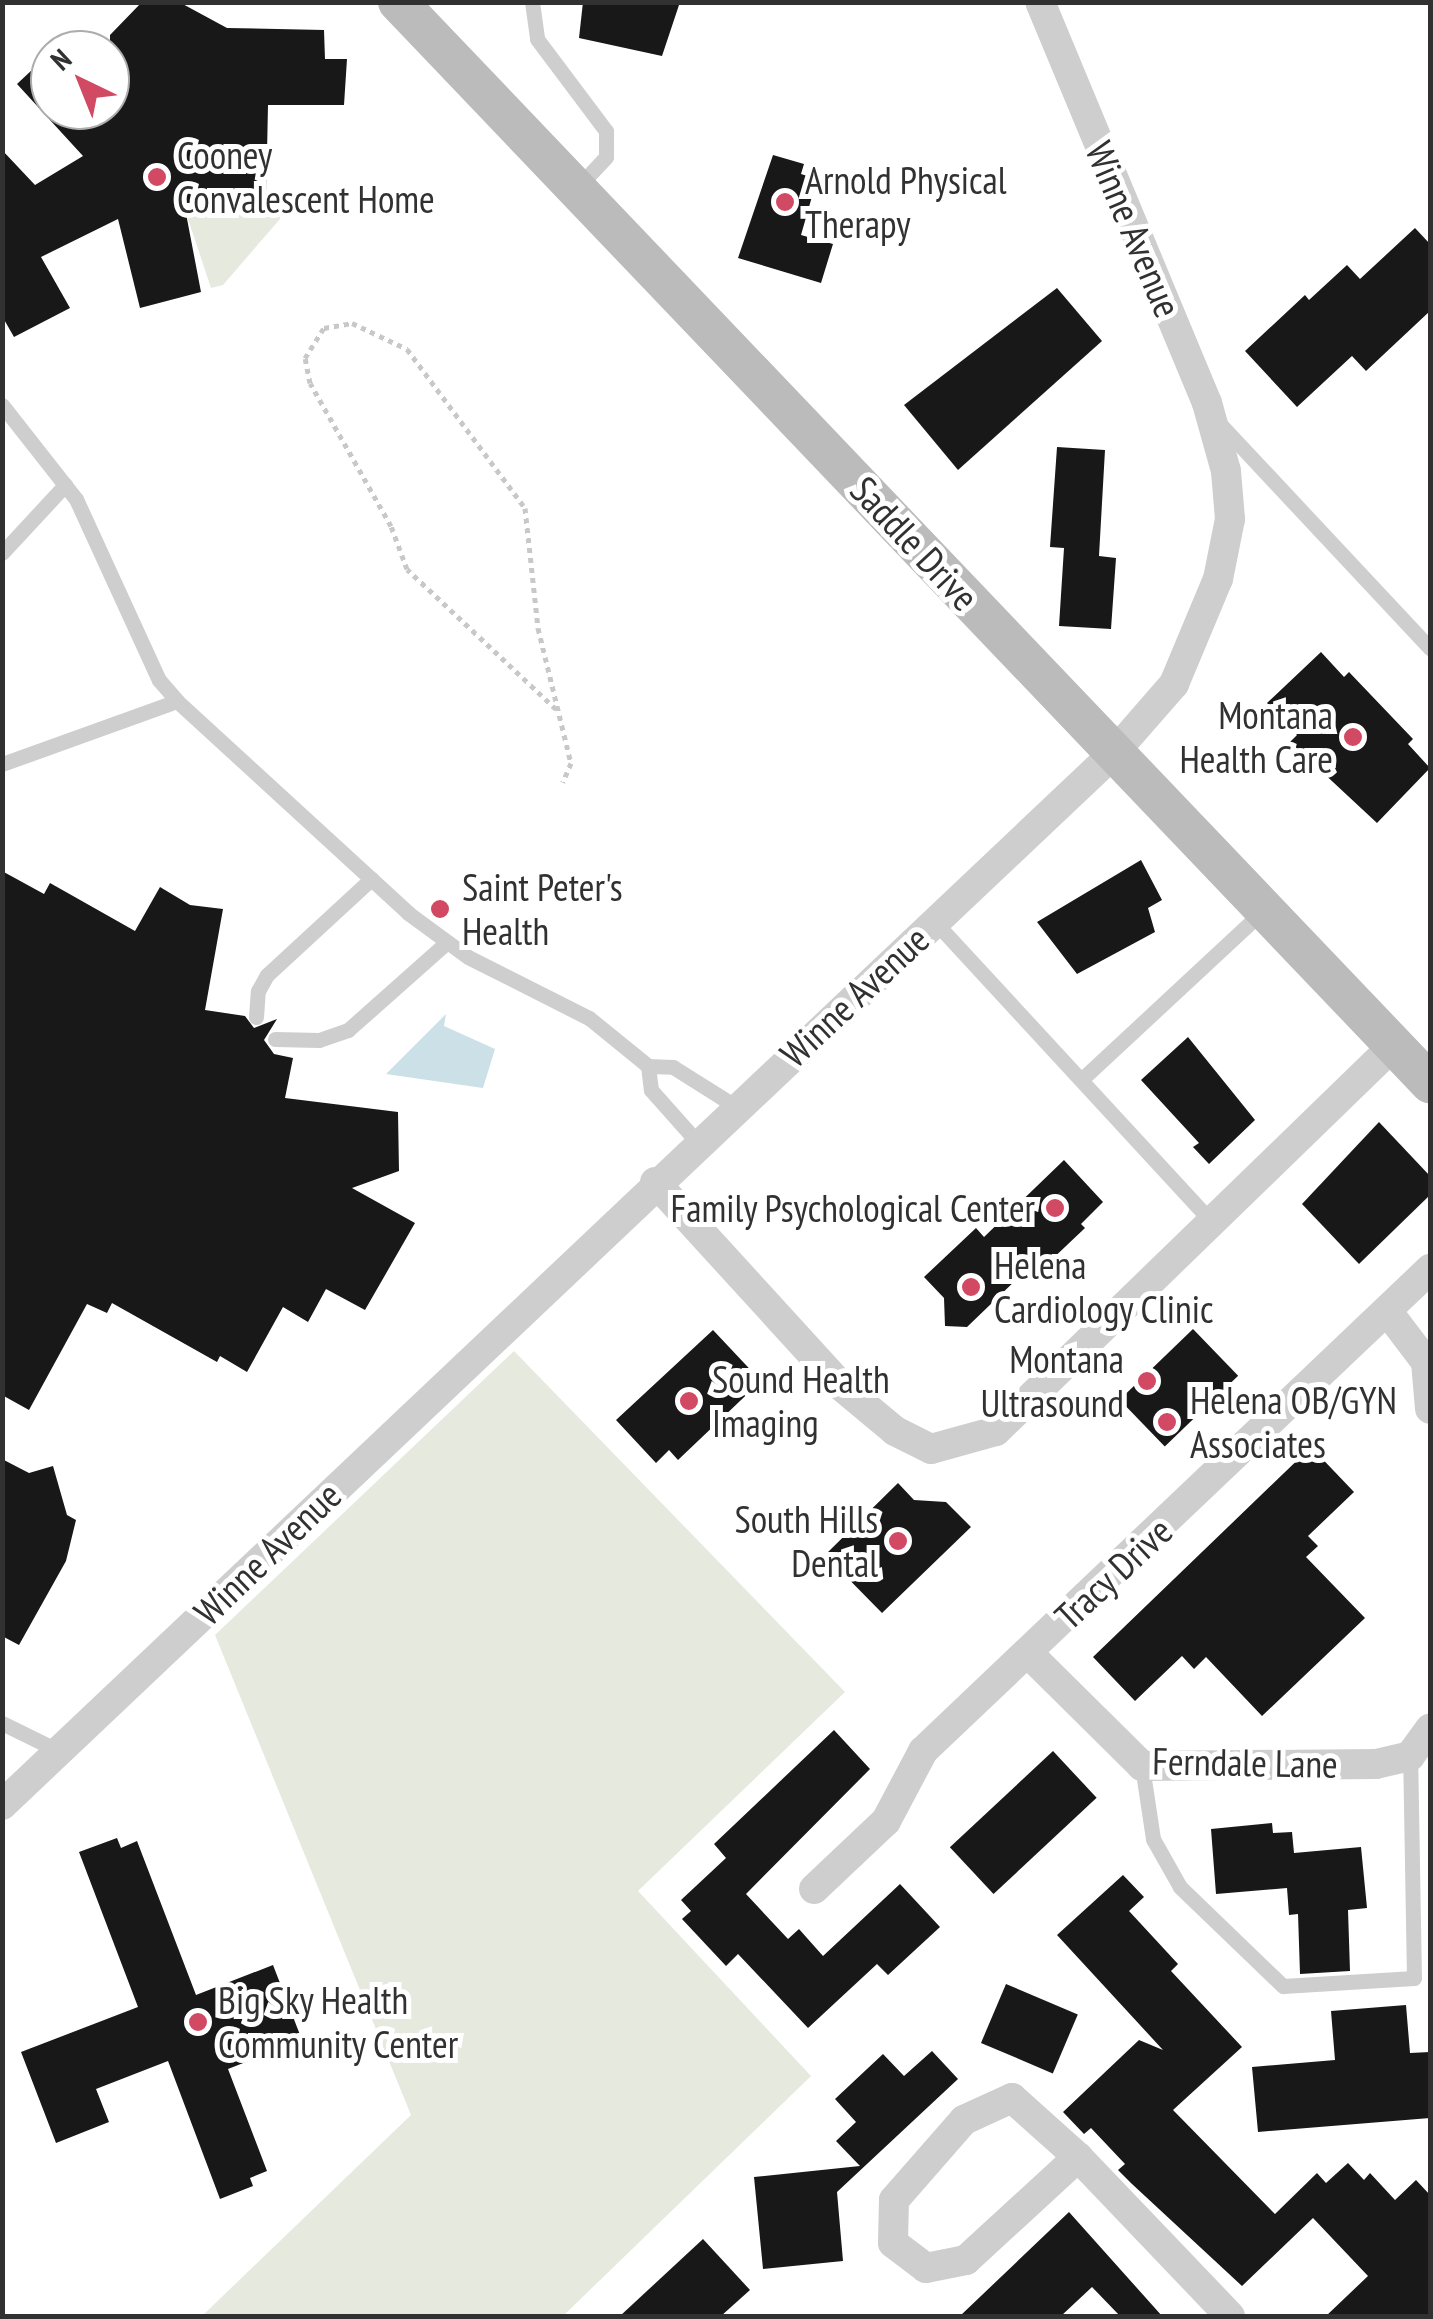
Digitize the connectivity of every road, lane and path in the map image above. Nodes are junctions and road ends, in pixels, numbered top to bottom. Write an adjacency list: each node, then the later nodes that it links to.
1 (398, 2): 4 (street, Saddle Drive)
2 (532, 2): 4 (lane)
3 (1040, 2): 6 (street, Winne Avenue)
4 (576, 189): 12 (street, Saddle Drive)
5 (2, 405): 7 (lane)
6 (1211, 415): 9 (lane); 12 (street, Winne Avenue)
7 (64, 485): 8 (lane); 10 (lane)
8 (2, 553)
9 (1430, 648)
10 (177, 702): 13 (lane); 15 (lane)
11 (556, 709): 11 (path); 14 (path)
12 (1113, 754): 16 (street, Saddle Drive); 17 (street, Winne Avenue)
13 (2, 764)
14 (563, 782)
15 (371, 879): 18 (lane); 19 (lane)
16 (1264, 910): 21 (street, Saddle Drive); 23 (lane)
17 (934, 922): 23 (lane); 25 (street, Winne Avenue)
18 (447, 942): 20 (lane); 22 (lane)
19 (256, 1017)
20 (275, 1039)
21 (1394, 1045): 24 (street, Saddle Drive); 28 (street)
22 (648, 1066): 25 (lane); 26 (lane)
23 (1081, 1080): 28 (lane)
24 (1430, 1084)
25 (735, 1106): 26 (street, Winne Avenue)
26 (698, 1143): 27 (street, Winne Avenue)
27 (655, 1182): 28 (street); 36 (street, Winne Avenue)
28 (1211, 1221)
29 (1430, 1270): 30 (street, Tracy Drive)
30 (1388, 1312): 31 (street); 33 (street, Tracy Drive)
31 (1428, 1362): 32 (street)
32 (1430, 1409)
33 (1028, 1653): 38 (street, Ferndale Lane); 40 (street, Tracy Drive)
34 (2, 1723): 36 (lane)
35 (1430, 1728): 37 (street)
36 (59, 1752): 39 (street, Winne Avenue)
37 (1410, 1756): 38 (street, Ferndale Lane); 38 (lane)
38 (1142, 1766)
39 (2, 1805)
40 (814, 1889)
41 (1078, 2158): 41 (street); 42 (street)
42 (1230, 2316)

